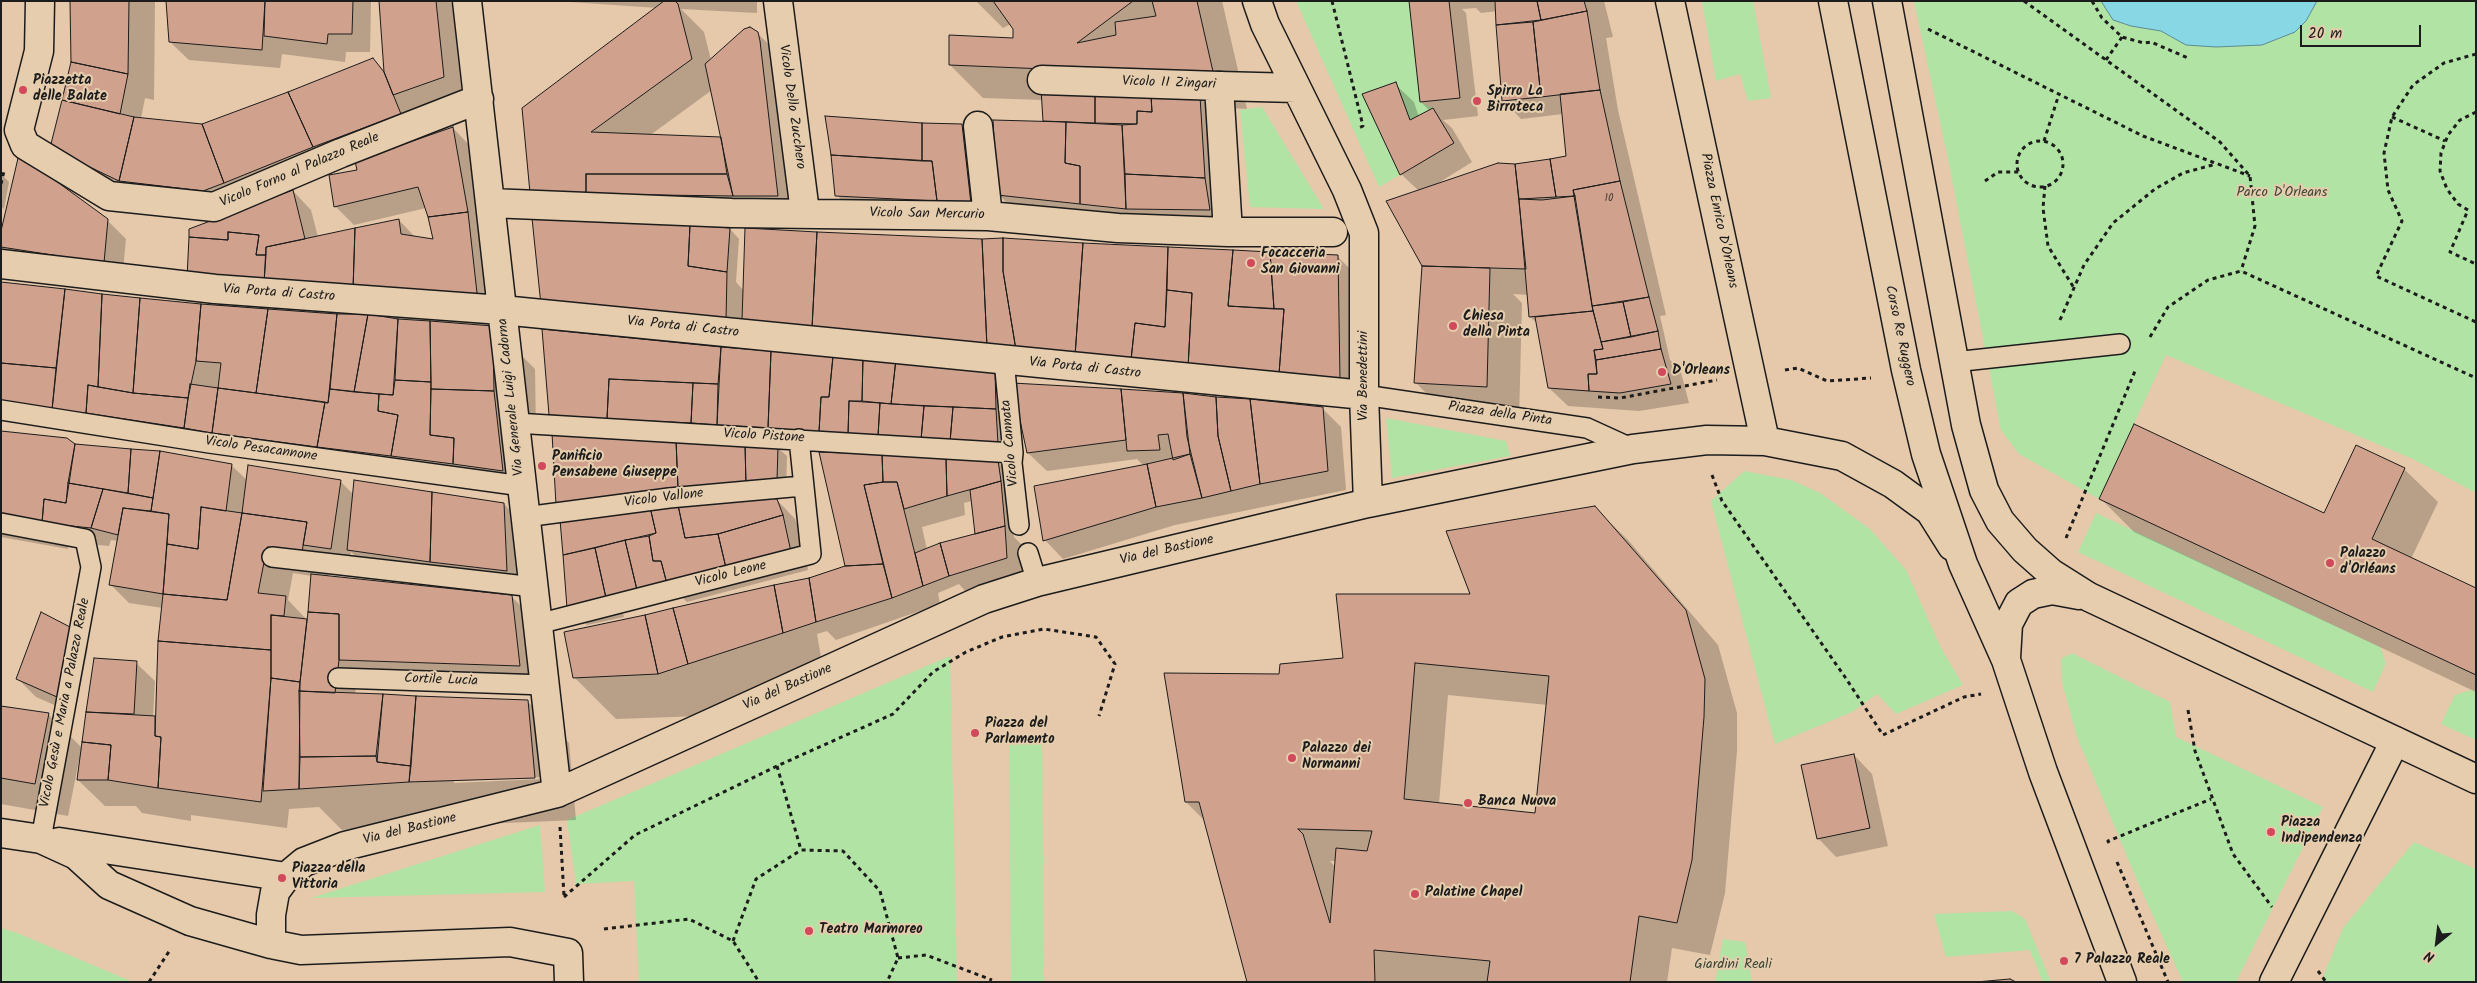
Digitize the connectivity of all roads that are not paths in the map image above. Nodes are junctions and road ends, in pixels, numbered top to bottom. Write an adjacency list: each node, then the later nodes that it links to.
1 (40, 1): 12 (street)
2 (467, 1): 11 (street, Via Generale Luigi Cadorna)
3 (778, 1): 15 (street, Vicolo Dello Zucchero)
4 (1257, 1): 10 (street, Via Benedettini)
5 (1670, 1): 28 (street, Piazza Enrico D'Orleans)
6 (1833, 1): 39 (street, Corso Re Ruggero)
7 (1887, 1): 23 (street)
8 (1042, 80): 9 (street, Vicolo II Zingari)
9 (1219, 86): 10 (street, Vicolo II Zingari); 17 (street)
10 (1296, 88): 18 (street, Via Benedettini)
11 (478, 100): 12 (street, Vicolo Forno al Palazzo Reale); 14 (street, Via Generale Luigi Cadorna)
12 (10, 124)
13 (978, 126): 16 (street)
14 (490, 203): 15 (street, Vicolo San Mercurio); 20 (street, Via Generale Luigi Cadorna)
15 (805, 212): 16 (street, Vicolo San Mercurio)
16 (988, 216): 17 (street, Vicolo San Mercurio)
17 (1228, 232): 18 (street, Vicolo San Mercurio)
18 (1364, 233): 24 (street, Via Benedettini)
19 (1, 264): 20 (street, Via Porta di Castro)
20 (502, 310): 22 (street, Via Porta di Castro); 26 (street, Via Generale Luigi Cadorna)
21 (2120, 344): 23 (lane)
22 (1004, 360): 24 (street, Via Porta di Castro); 30 (lane, Vicolo Cannata)
23 (1954, 362): 42 (street)
24 (1364, 395): 29 (lane, Piazza della Pinta); 33 (street, Via Benedettini)
25 (1, 410): 31 (lane, Vicolo Pesacannone)
26 (515, 424): 27 (lane, Vicolo Pistone); 31 (street, Via Generale Luigi Cadorna)
27 (800, 439): 30 (lane, Vicolo Pistone); 32 (lane, Vicolo Leone)
28 (1766, 441): 29 (street); 39 (street)
29 (1633, 449): 33 (street)
30 (1013, 453): 36 (lane, Vicolo Cannata)
31 (522, 486): 34 (street, Via Generale Luigi Cadorna)
32 (803, 486): 34 (lane, Vicolo Vallone); 43 (lane, Vicolo Leone)
33 (1368, 503): 40 (street, Via del Bastione)
34 (526, 517): 41 (street, Via Generale Luigi Cadorna)
35 (1, 523): 51 (lane, Vicolo Gesù e Maria a Palazzo Reale)
36 (1019, 525)
37 (1028, 553): 40 (lane)
38 (272, 557): 41 (lane)
39 (1963, 564): 44 (street, Corso Re Ruggero)
40 (1037, 582): 49 (street, Via del Bastione)
41 (534, 587): 43 (street, Via Generale Luigi Cadorna)
42 (2089, 597): 44 (street); 47 (street)
43 (538, 624): 46 (street, Via Generale Luigi Cadorna)
44 (2006, 660): 55 (street)
45 (338, 678): 46 (lane, Cortile Lucia)
46 (544, 685): 49 (street, Via Generale Luigi Cadorna)
47 (2395, 741): 48 (street); 56 (street)
48 (2476, 779)
49 (557, 793): 52 (street, Via del Bastione)
50 (1, 833): 51 (street)
51 (41, 839): 52 (street); 53 (street)
52 (286, 877): 53 (street, Via del Bastione)
53 (271, 944): 54 (street)
54 (569, 982)
55 (2122, 982)
56 (2274, 982)

